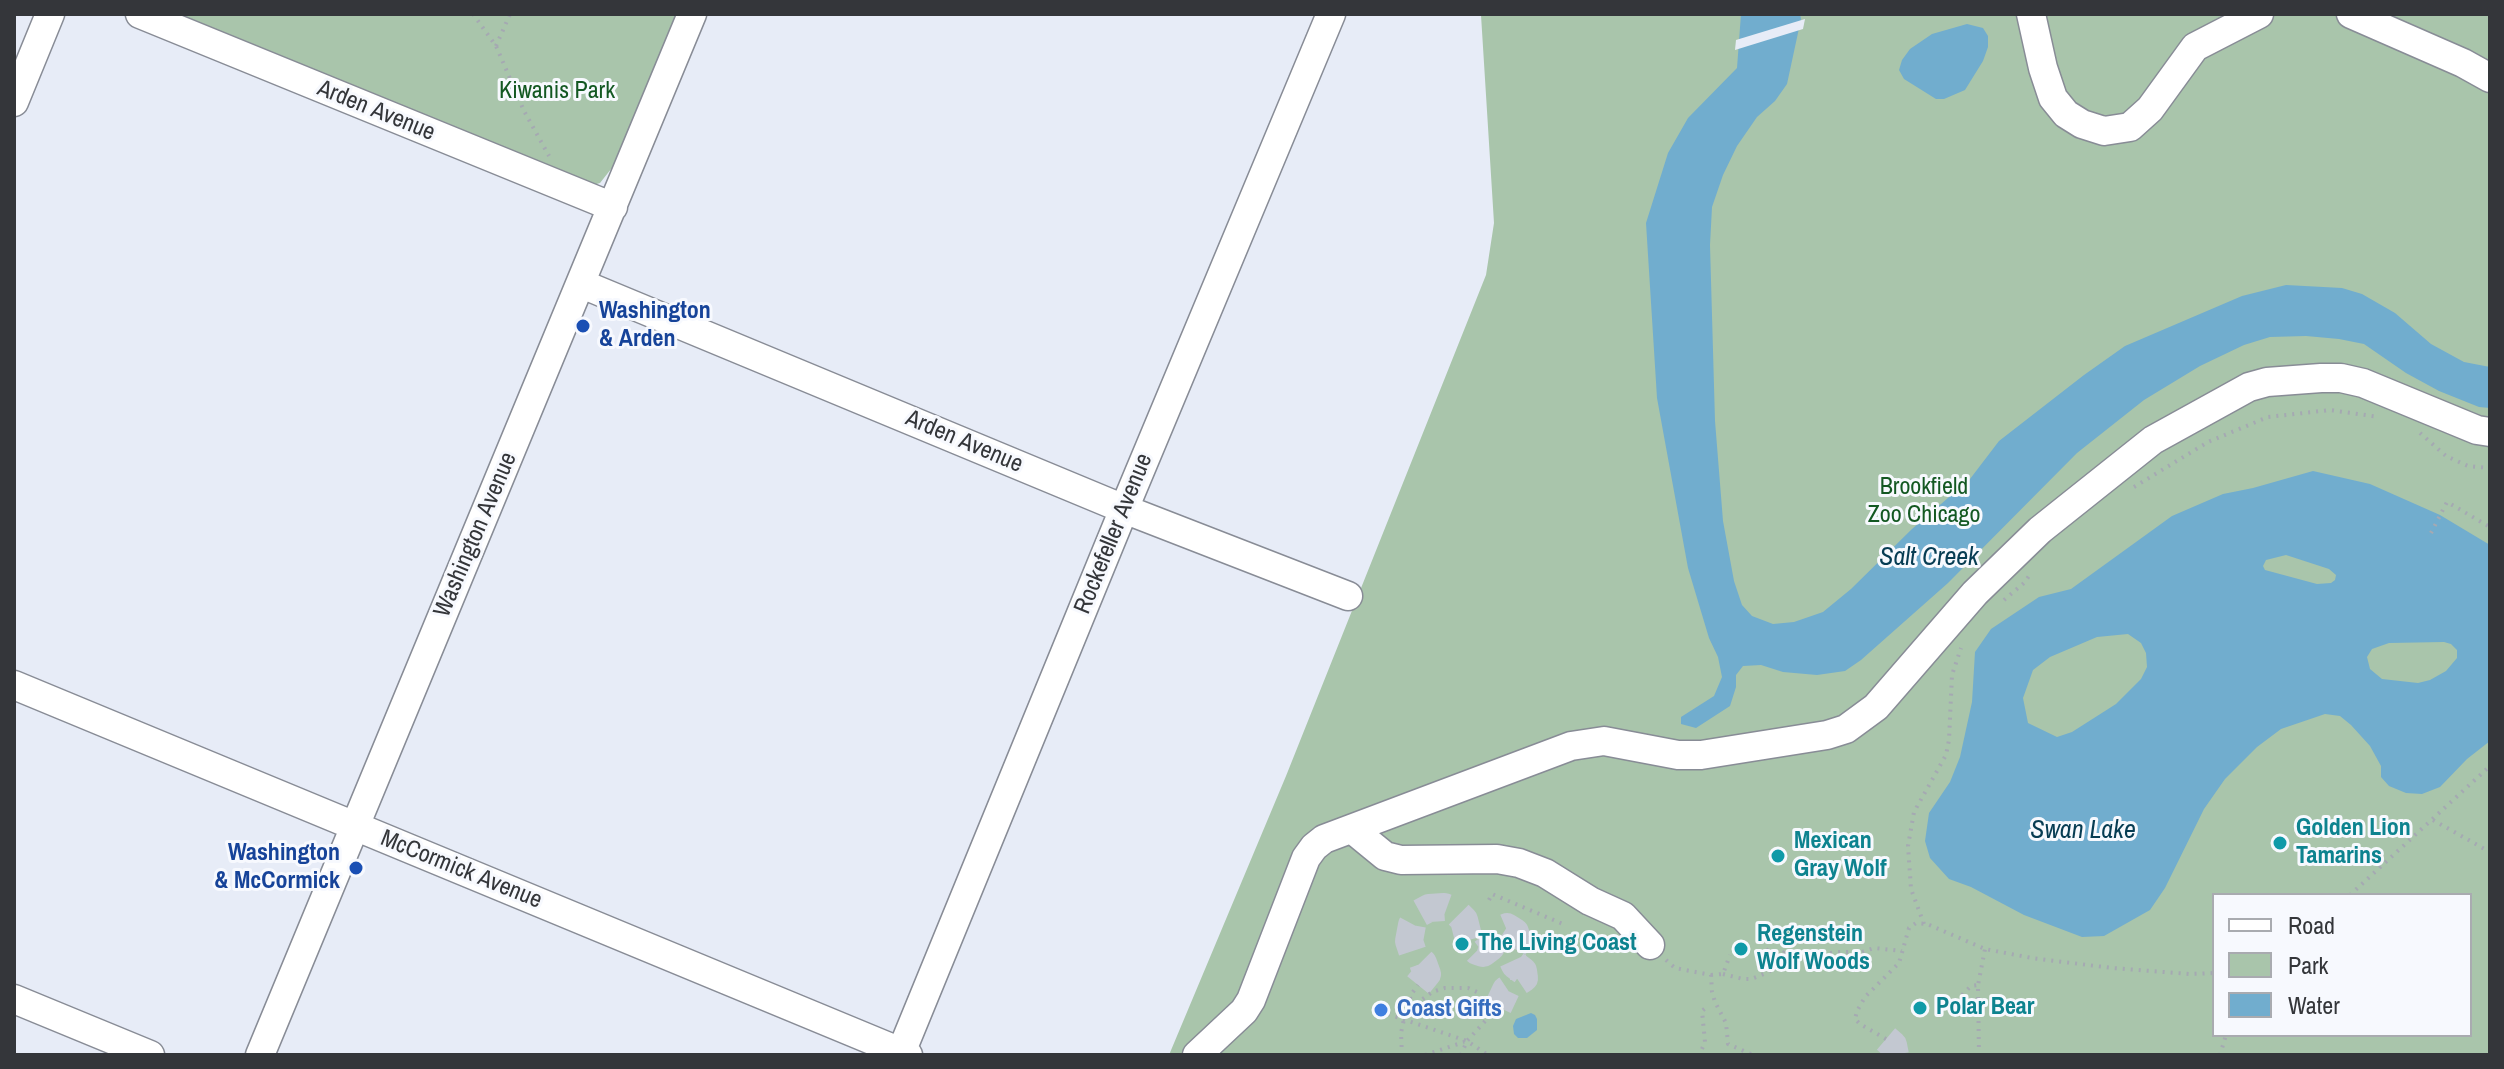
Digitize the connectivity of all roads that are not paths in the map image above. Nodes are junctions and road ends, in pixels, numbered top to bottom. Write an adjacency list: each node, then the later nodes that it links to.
1 (50, 14): 9 (street)
2 (140, 14): 10 (street, Arden Avenue)
3 (692, 14): 10 (street, Washington Avenue)
4 (1331, 14): 13 (street, Rockefeller Avenue)
5 (2031, 14): 6 (street)
6 (2259, 14)
7 (2351, 14): 8 (street)
8 (2490, 78)
9 (14, 102)
10 (613, 207): 11 (street, Washington Avenue)
11 (582, 284): 13 (street, Arden Avenue); 16 (street, Washington Avenue)
12 (2490, 432): 17 (street)
13 (1124, 509): 14 (street, Arden Avenue); 20 (street, Rockefeller Avenue)
14 (1348, 596)
15 (14, 685): 16 (street, McCormick Avenue)
16 (355, 826): 20 (street, McCormick Avenue); 22 (street, Washington Avenue)
17 (1352, 829): 18 (street); 23 (street)
18 (1650, 945)
19 (14, 999): 21 (street)
20 (903, 1054)
21 (150, 1055)
22 (260, 1055)
23 (1197, 1055)

